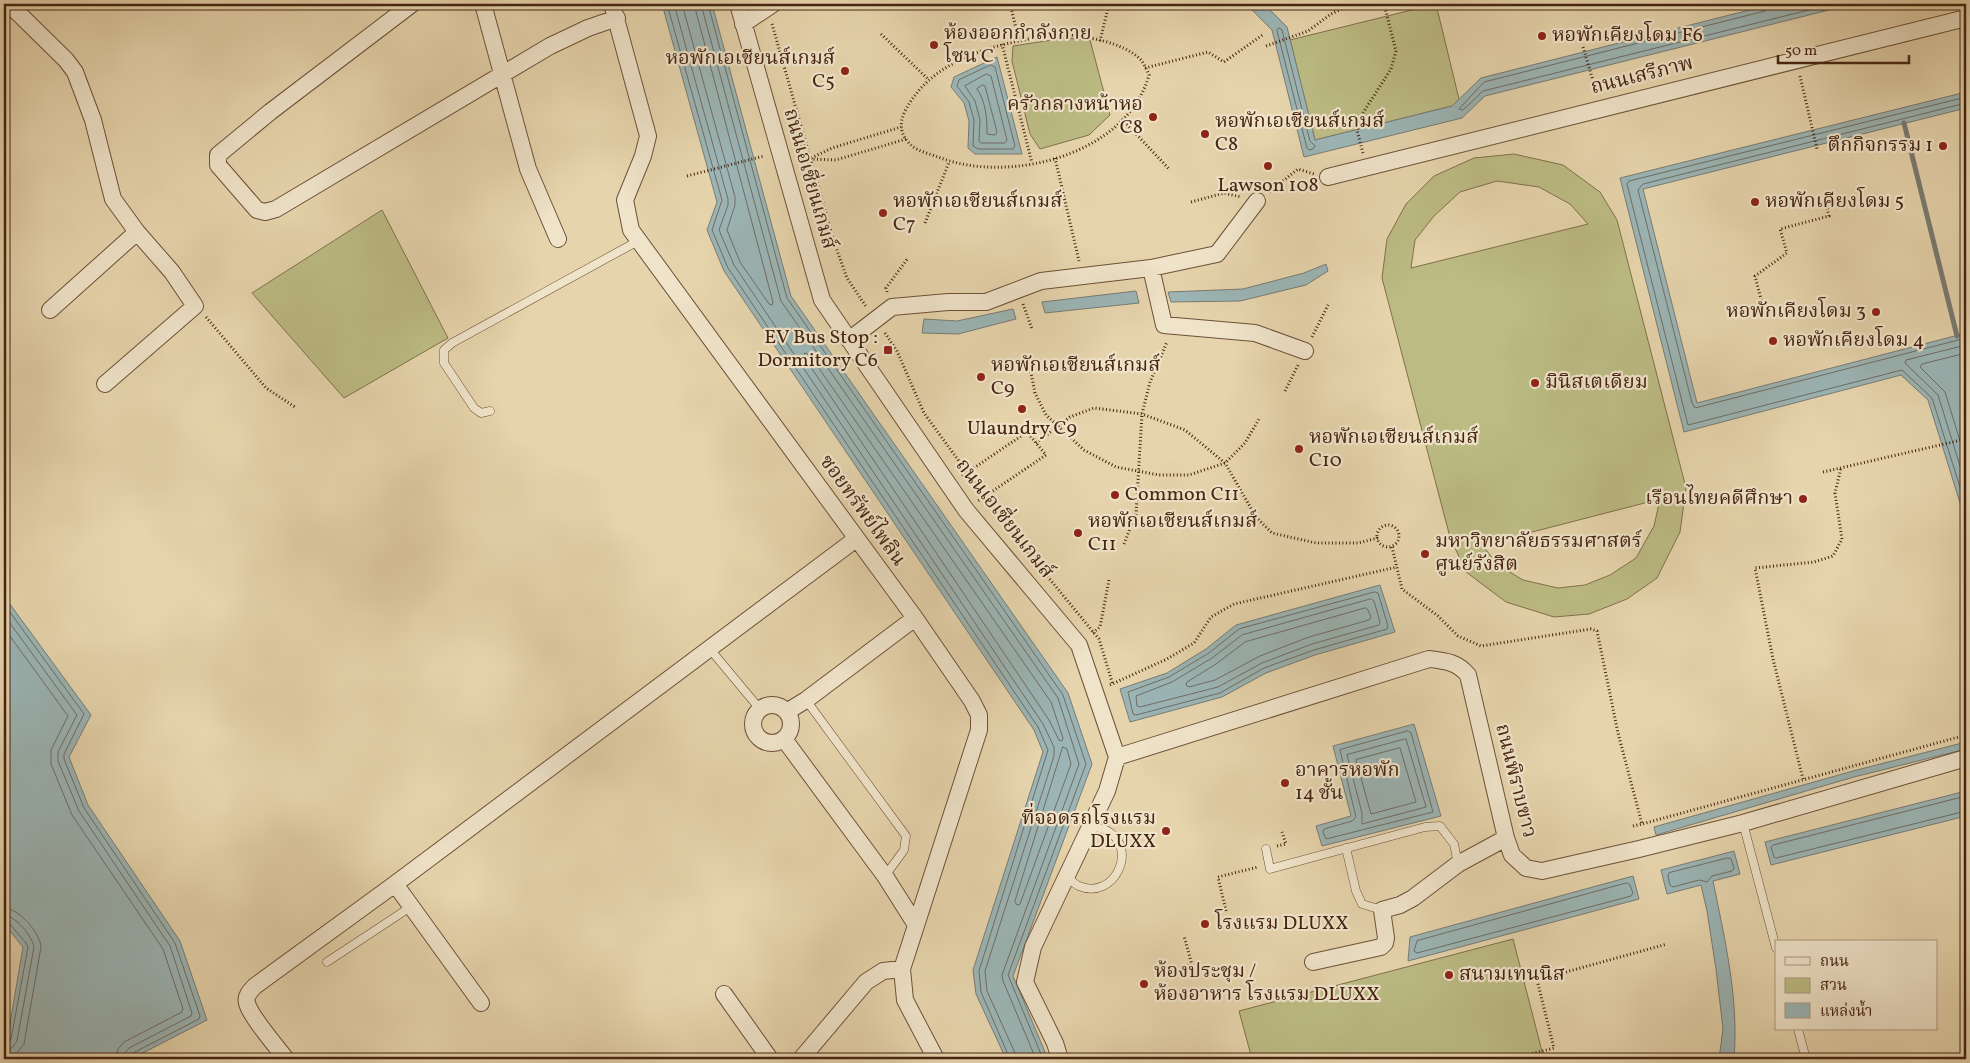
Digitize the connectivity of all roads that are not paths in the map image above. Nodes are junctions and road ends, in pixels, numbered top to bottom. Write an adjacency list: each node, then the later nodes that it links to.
1 (9, 4): 12 (street)
2 (412, 4): 9 (street)
3 (483, 4): 9 (street)
4 (738, 4): 8 (street, ถนนเอเซี่ยนเกมส์)
5 (771, 6): 8 (street)
6 (615, 11): 9 (street); 14 (street, ซอยทรัพย์ไพลิน)
7 (1966, 18): 10 (street, ถนนเสรีภาพ)
8 (743, 24): 17 (street, ถนนเอเซี่ยนเกมส์)
9 (503, 76): 13 (street)
10 (1328, 177)
11 (1257, 201): 15 (street)
12 (138, 232): 16 (street); 19 (street)
13 (558, 239)
14 (638, 241): 20 (lane); 21 (street, ซอยทรัพย์ไพลิน)
15 (1151, 268): 17 (street); 18 (street)
16 (50, 310)
17 (849, 340): 28 (street, ถนนเอเซี่ยนเกมส์)
18 (1305, 350)
19 (105, 384)
20 (490, 411)
21 (856, 539): 22 (street, ซอยทรัพย์ไพลิน); 23 (street)
22 (915, 618): 24 (street); 41 (street, ซอยทรัพย์ไพลิน)
23 (710, 648): 25 (lane); 38 (street)
24 (806, 700): 26 (street); 36 (lane)
25 (759, 708): 26 (street); 27 (street)
26 (788, 711): 27 (street)
27 (784, 739): 36 (street)
28 (1117, 757): 31 (street); 32 (street, ถนนพิราบขาว)
29 (1966, 758): 30 (street, ถนนพิราบขาว)
30 (1743, 823): 32 (street, ถนนพิราบขาว); 42 (lane)
31 (1091, 826): 37 (street); 37 (lane)
32 (1506, 838): 35 (street)
33 (1346, 848): 34 (lane); 35 (lane); 40 (lane)
34 (1266, 849)
35 (1458, 864): 40 (street)
36 (885, 876): 41 (street)
37 (1066, 876): 53 (street)
38 (395, 884): 39 (street); 49 (street)
39 (412, 906): 43 (lane); 47 (street)
40 (1382, 910): 44 (street)
41 (916, 925): 45 (street, ซอยทรัพย์ไพลิน)
42 (1775, 944)
43 (327, 962)
44 (1313, 962)
45 (902, 969): 51 (street); 52 (street, ซอยทรัพย์ไพลิน)
46 (724, 994): 50 (street)
47 (481, 1003)
48 (1798, 1030): 54 (lane)
49 (286, 1059)
50 (770, 1059)
51 (801, 1059)
52 (936, 1059)
53 (1060, 1059)
54 (1806, 1059)

